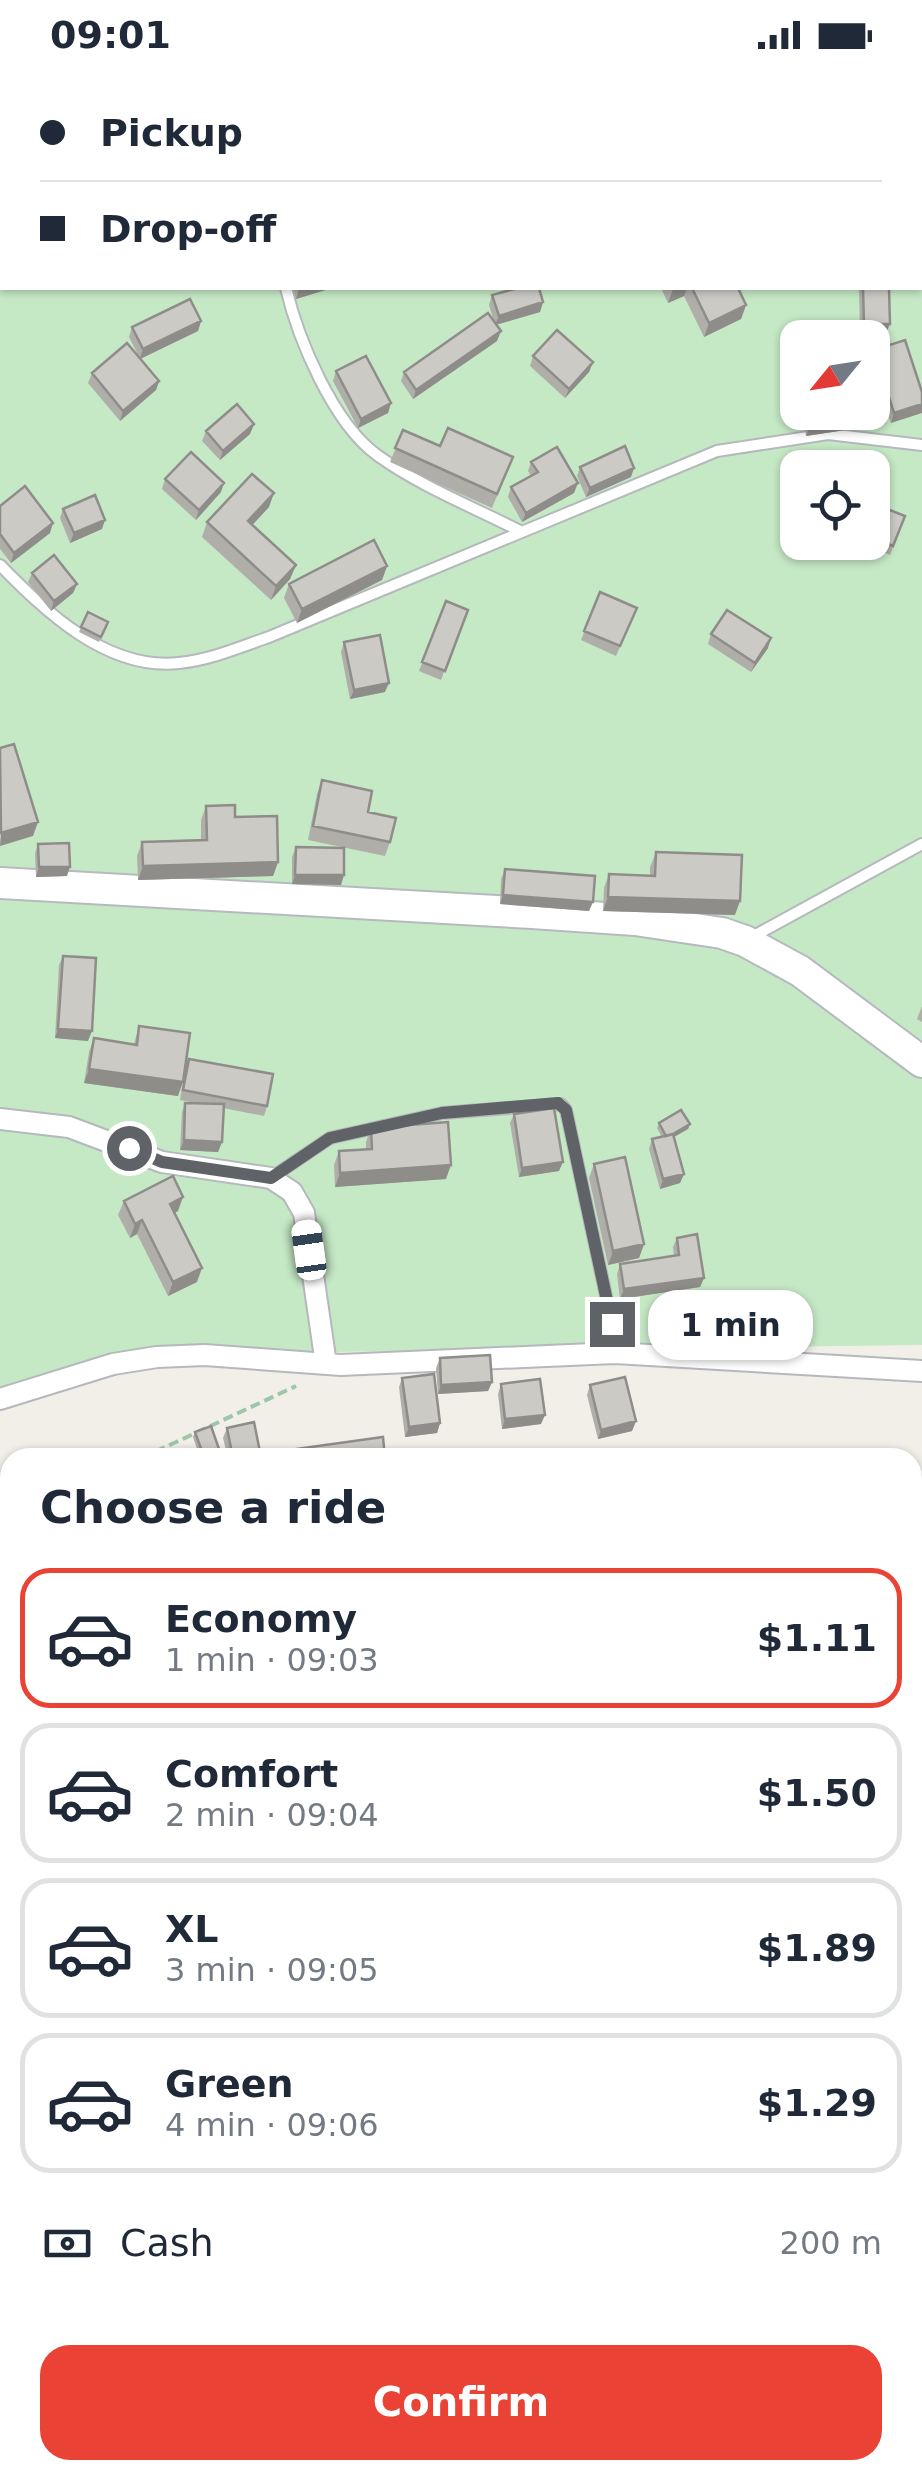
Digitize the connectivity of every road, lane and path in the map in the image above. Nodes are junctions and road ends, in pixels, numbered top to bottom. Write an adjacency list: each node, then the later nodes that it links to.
1 (287, 290): 3 (lane)
2 (922, 445): 3 (lane)
3 (520, 531): 4 (lane)
4 (0, 564)
5 (922, 844): 7 (lane)
6 (0, 883): 7 (street)
7 (745, 941): 8 (street)
8 (922, 1062)
9 (0, 1119): 10 (street)
10 (271, 1178): 11 (lane); 12 (street)
11 (615, 1354): 12 (street); 13 (street)
12 (334, 1364): 14 (street); 15 (path)
13 (922, 1370)
14 (0, 1399)
15 (162, 1448)

